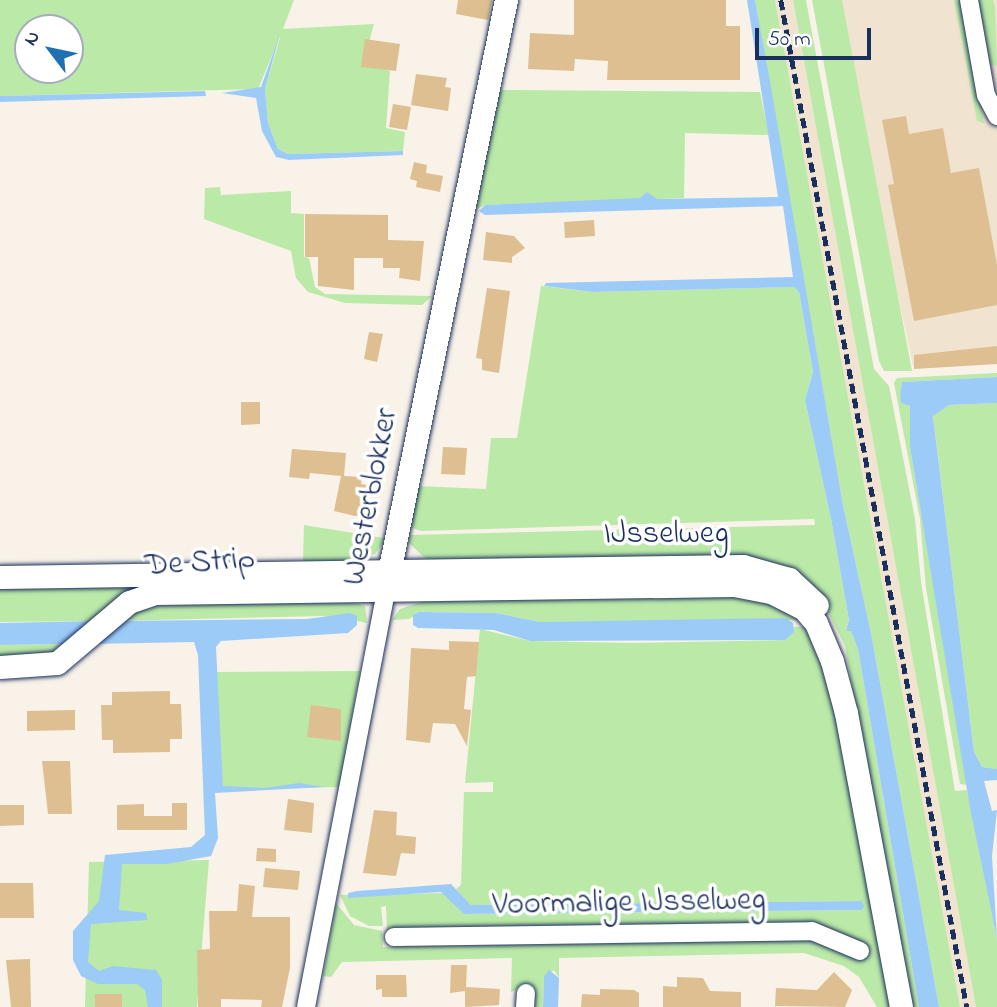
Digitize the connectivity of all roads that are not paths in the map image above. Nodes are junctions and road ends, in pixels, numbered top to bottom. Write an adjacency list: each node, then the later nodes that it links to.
1 (506, 0): 5 (street, Westerblokker)
2 (969, 0): 3 (street)
3 (997, 116)
4 (0, 577): 5 (street, De Strip)
5 (387, 581): 6 (street, De Strip); 9 (street, Westerblokker); 10 (street, IJsselweg)
6 (0, 667)
7 (394, 937): 8 (street, Voormalige IJsselweg)
8 (860, 951)
9 (306, 1007)
10 (901, 1007)

